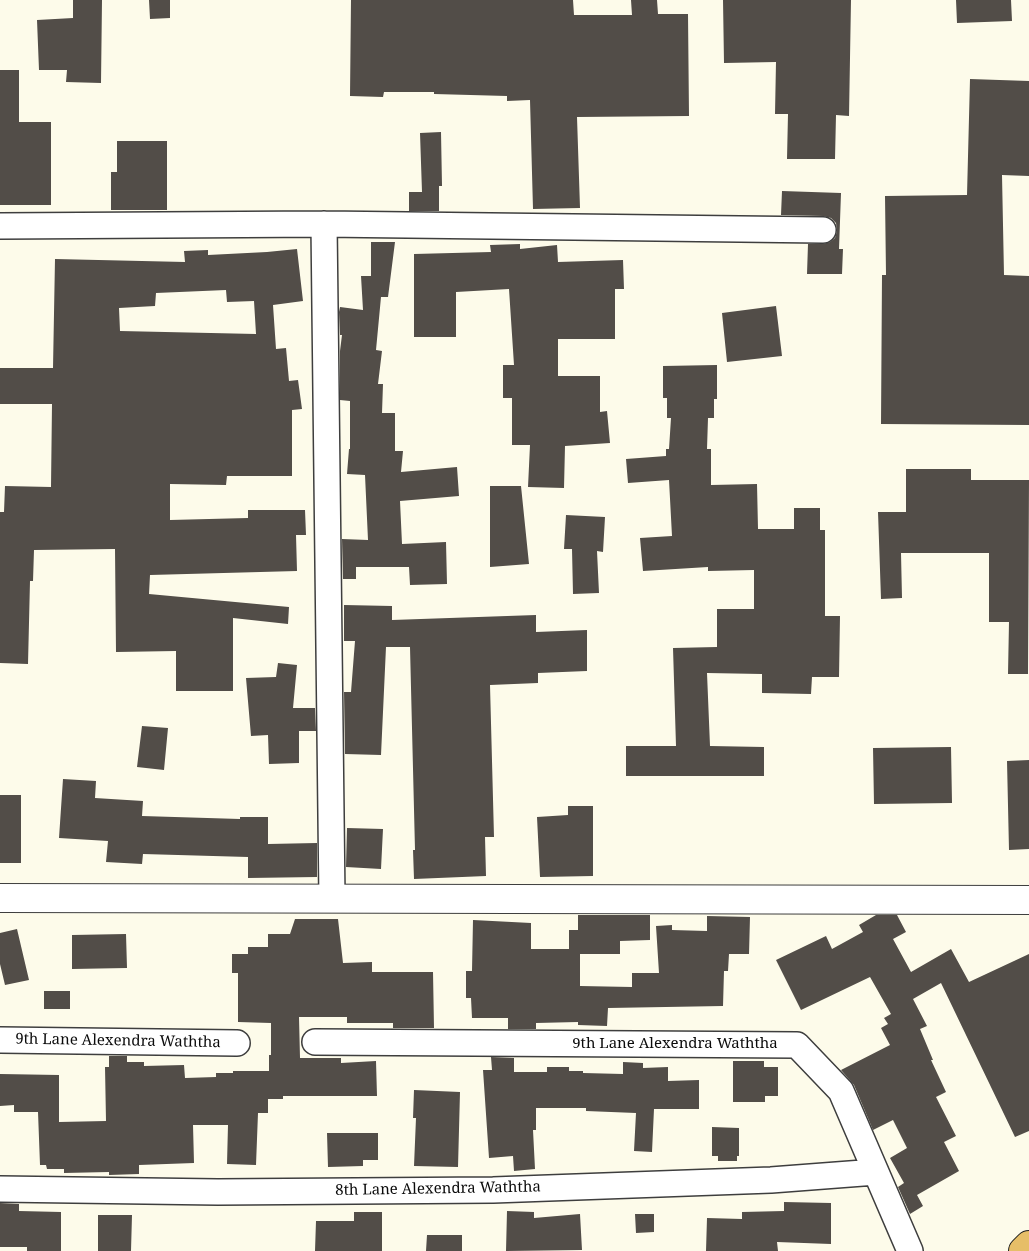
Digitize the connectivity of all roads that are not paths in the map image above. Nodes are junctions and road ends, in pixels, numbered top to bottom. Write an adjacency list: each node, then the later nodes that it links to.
1 (324, 224): 2 (street); 3 (street); 5 (street)
2 (0, 226)
3 (823, 230)
4 (0, 898): 5 (street)
5 (332, 899): 6 (street)
6 (1029, 900)
7 (0, 1040): 8 (street, 9th Lane Alexendra Waththa)
8 (237, 1042)
9 (316, 1042): 10 (street, 9th Lane Alexendra Waththa)
10 (876, 1172): 11 (street, 8th Lane Alexendra Waththa); 13 (street, 9th Lane Alexendra Waththa)
11 (0, 1189)
12 (1029, 1245): 14 (highway)
13 (910, 1251)
14 (1023, 1251)

